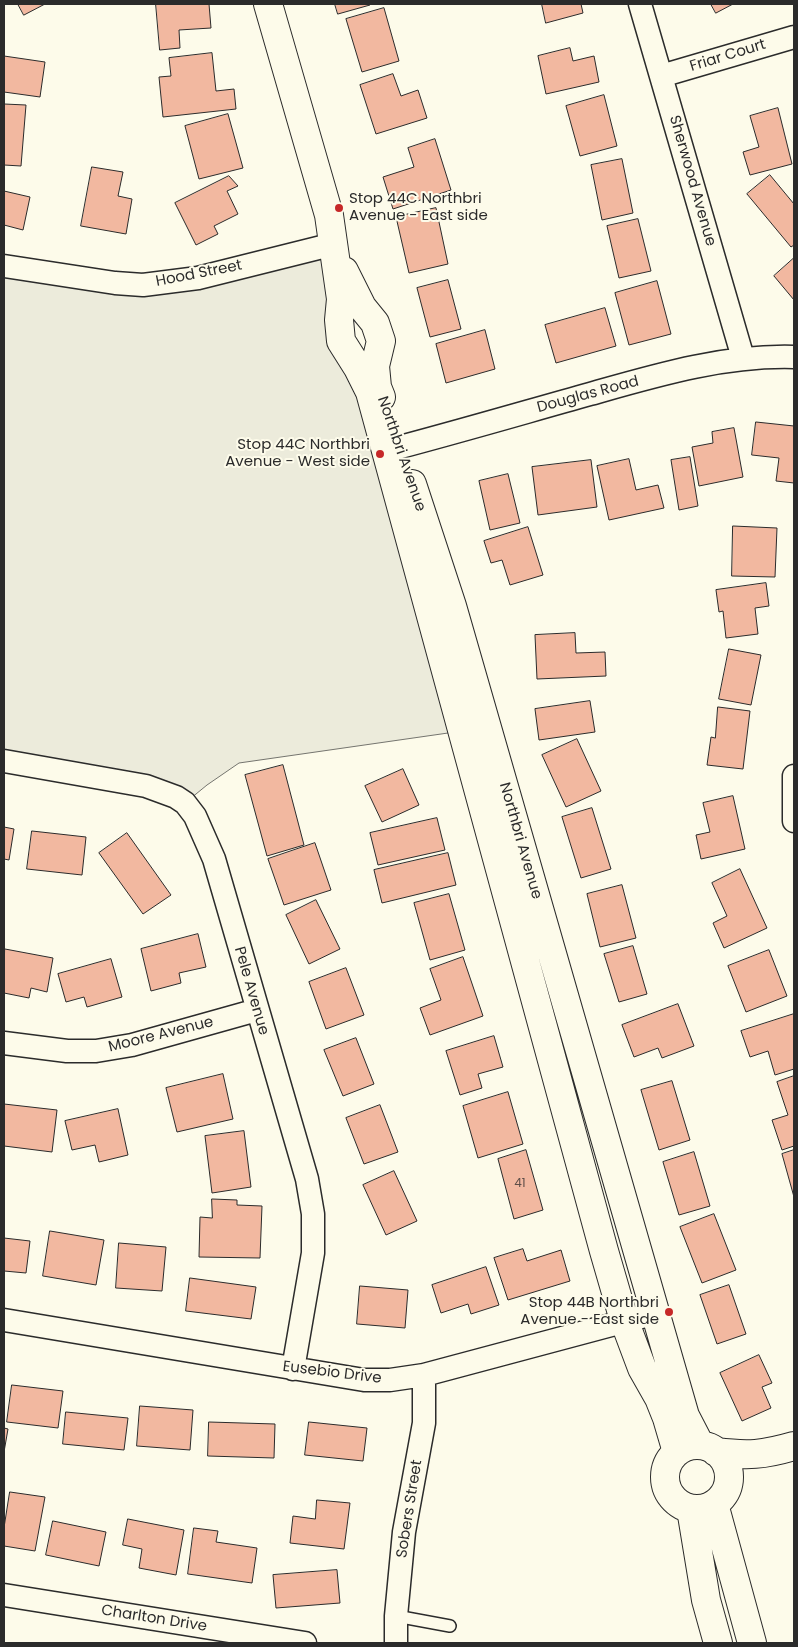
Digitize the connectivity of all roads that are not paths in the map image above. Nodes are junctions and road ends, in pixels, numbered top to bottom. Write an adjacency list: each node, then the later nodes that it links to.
1 (268, 4): 5 (street, Northbri Avenue)
2 (640, 4): 4 (street, Sherwood Avenue)
3 (794, 36): 4 (street, Friar Court)
4 (662, 76): 8 (street, Sherwood Avenue)
5 (334, 244): 6 (street, Hood Street); 9 (street, Northbri Avenue); 9 (street, Northbri Avenue)
6 (4, 266)
7 (794, 357): 8 (street, Douglas Road)
8 (743, 358): 9 (street, Douglas Road)
9 (392, 449): 15 (street, Northbri Avenue); 17 (street, Northbri Avenue)
10 (4, 761): 13 (street, Pele Avenue)
11 (794, 776): 12 (street)
12 (794, 821)
13 (257, 1010): 14 (street, Moore Avenue); 18 (street, Pele Avenue)
14 (4, 1043)
15 (656, 1313): 17 (street, Eusebio Drive); 21 (street, Northbri Avenue)
16 (4, 1320): 18 (street, Eusebio Drive)
17 (624, 1320): 19 (street, Eusebio Drive); 21 (street, Northbri Avenue)
18 (293, 1368): 19 (street, Eusebio Drive)
19 (424, 1375): 26 (street, Sobers Street)
20 (794, 1446): 22 (street)
21 (698, 1450): 22 (street); 23 (street); 24 (street)
22 (768, 1453): 23 (street)
23 (729, 1479): 24 (street)
24 (701, 1506): 30 (street); 31 (street)
25 (4, 1595): 28 (street, Charlton Drive)
26 (396, 1616): 27 (lane); 29 (street, Sobers Street)
27 (450, 1626)
28 (305, 1643)
29 (396, 1643)
30 (718, 1643)
31 (752, 1643)

